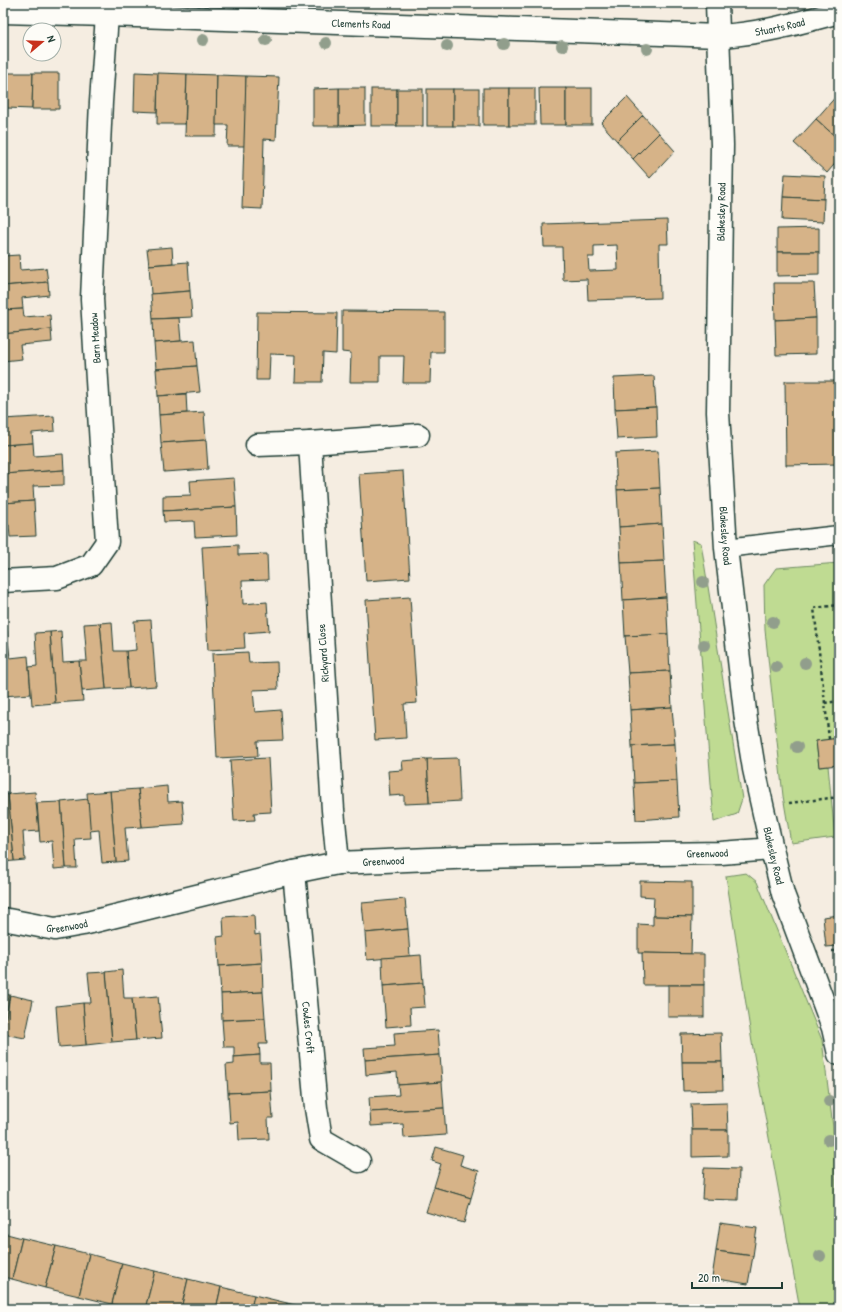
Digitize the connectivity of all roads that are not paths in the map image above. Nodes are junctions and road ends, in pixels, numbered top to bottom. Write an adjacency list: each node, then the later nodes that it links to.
1 (717, 3): 5 (street, Blakesley Road)
2 (3, 12): 4 (street, Clements Road)
3 (839, 12): 5 (street, Stuarts Road)
4 (107, 15): 5 (street, Clements Road); 11 (street, Barn Meadow)
5 (719, 36): 10 (street, Blakesley Road)
6 (418, 435): 7 (street)
7 (310, 442): 8 (street); 13 (street, Rickyard Close)
8 (257, 444)
9 (839, 535): 10 (lane)
10 (726, 548): 12 (street, Blakesley Road)
11 (3, 581)
12 (772, 849): 13 (street, Greenwood); 16 (street, Blakesley Road)
13 (338, 863): 14 (street, Greenwood)
14 (294, 872): 15 (street, Greenwood); 17 (street, Cowles Croft)
15 (3, 919)
16 (839, 1054)
17 (359, 1162)

